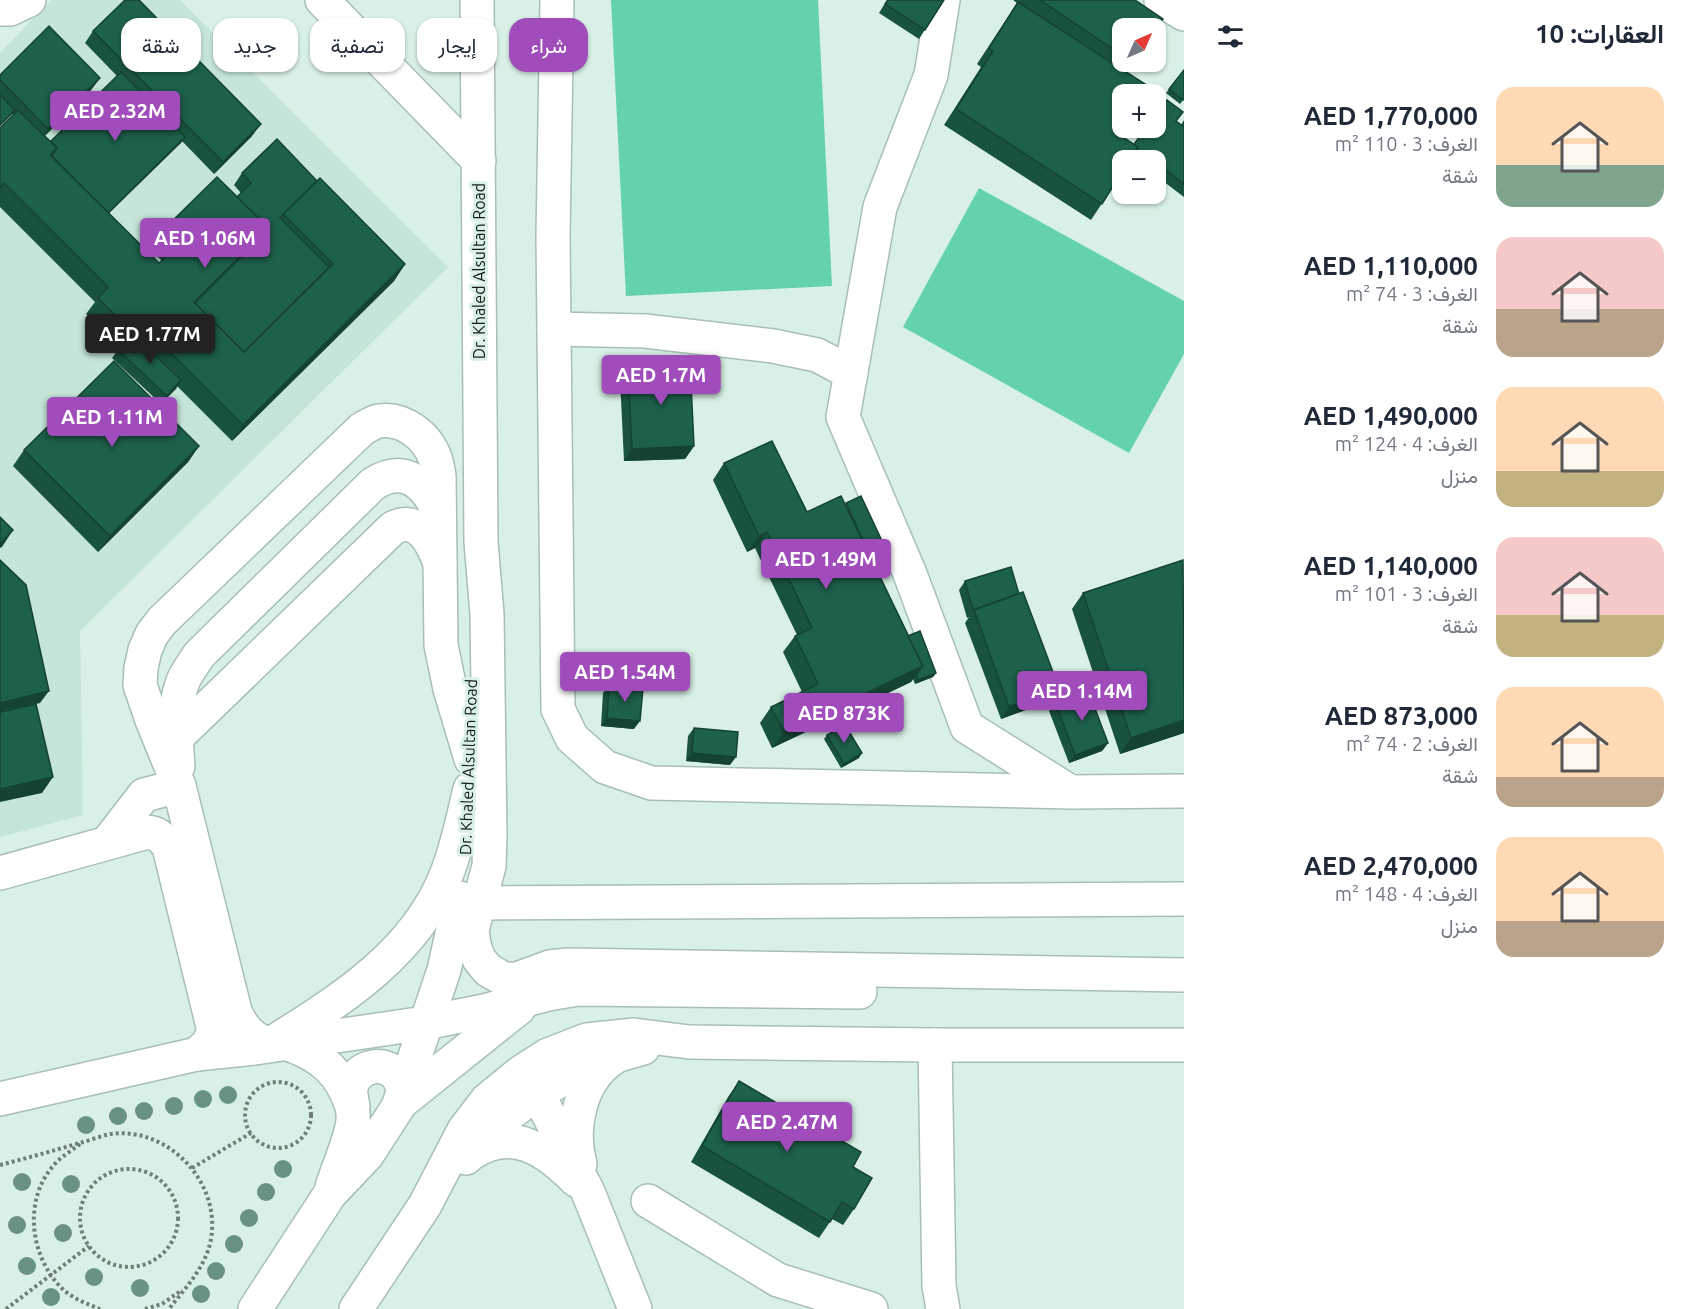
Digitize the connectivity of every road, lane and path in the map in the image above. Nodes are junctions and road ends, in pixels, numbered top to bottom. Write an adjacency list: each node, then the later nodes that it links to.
1 (29, 0): 7 (street)
2 (322, 0): 9 (street)
3 (477, 0): 9 (street, Dr. Khaled Alsultan Road)
4 (557, 0): 10 (street)
5 (943, 0): 11 (street)
6 (1161, 0): 8 (street)
7 (0, 9)
8 (1184, 14)
9 (479, 161): 13 (street, Dr. Khaled Alsultan Road)
10 (554, 329): 11 (street); 19 (street)
11 (851, 373): 19 (street)
12 (439, 512): 14 (street); 15 (street); 17 (street)
13 (481, 542): 16 (street, Dr. Khaled Alsultan Road); 23 (street, Dr. Khaled Alsultan Road)
14 (440, 563): 15 (street); 16 (street)
15 (176, 738): 17 (street)
16 (470, 774): 27 (street, Dr. Khaled Alsultan Road); 29 (street)
17 (179, 786): 20 (street); 29 (street)
18 (1184, 790): 19 (street)
19 (1071, 792)
20 (107, 843): 21 (street); 32 (street)
21 (0, 873)
22 (1184, 899): 23 (street)
23 (480, 903): 24 (street, Dr. Khaled Alsultan Road)
24 (1184, 975)
25 (1184, 995): 26 (street)
26 (536, 998): 27 (street); 36 (street)
27 (425, 1023): 29 (street); 36 (street, Dr. Khaled Alsultan Road)
28 (689, 1042): 30 (street); 33 (street); 34 (street)
29 (277, 1044): 32 (street); 38 (street)
30 (935, 1045): 31 (street); 59 (street)
31 (1184, 1045)
32 (197, 1054): 37 (street)
33 (618, 1054): 35 (street); 44 (street)
34 (548, 1055): 35 (street); 47 (street)
35 (538, 1094): 41 (street); 44 (street)
36 (402, 1097): 38 (street); 45 (street)
37 (0, 1099)
38 (352, 1107): 45 (street)
39 (251, 1133): 39 (path); 43 (path)
40 (83, 1142): 42 (path); 43 (path); 49 (path)
41 (466, 1157): 44 (street); 47 (street)
42 (0, 1165)
43 (192, 1168): 50 (path)
44 (588, 1192): 57 (street)
45 (330, 1194): 55 (street)
46 (648, 1201): 58 (street)
47 (425, 1205): 56 (street)
48 (90, 1246): 48 (path); 49 (path)
49 (51, 1275): 51 (path); 52 (path)
50 (185, 1288): 53 (path); 54 (path)
51 (6, 1309)
52 (100, 1309)
53 (145, 1309)
54 (169, 1309)
55 (255, 1309)
56 (356, 1309)
57 (635, 1309)
58 (871, 1309)
59 (943, 1309)

